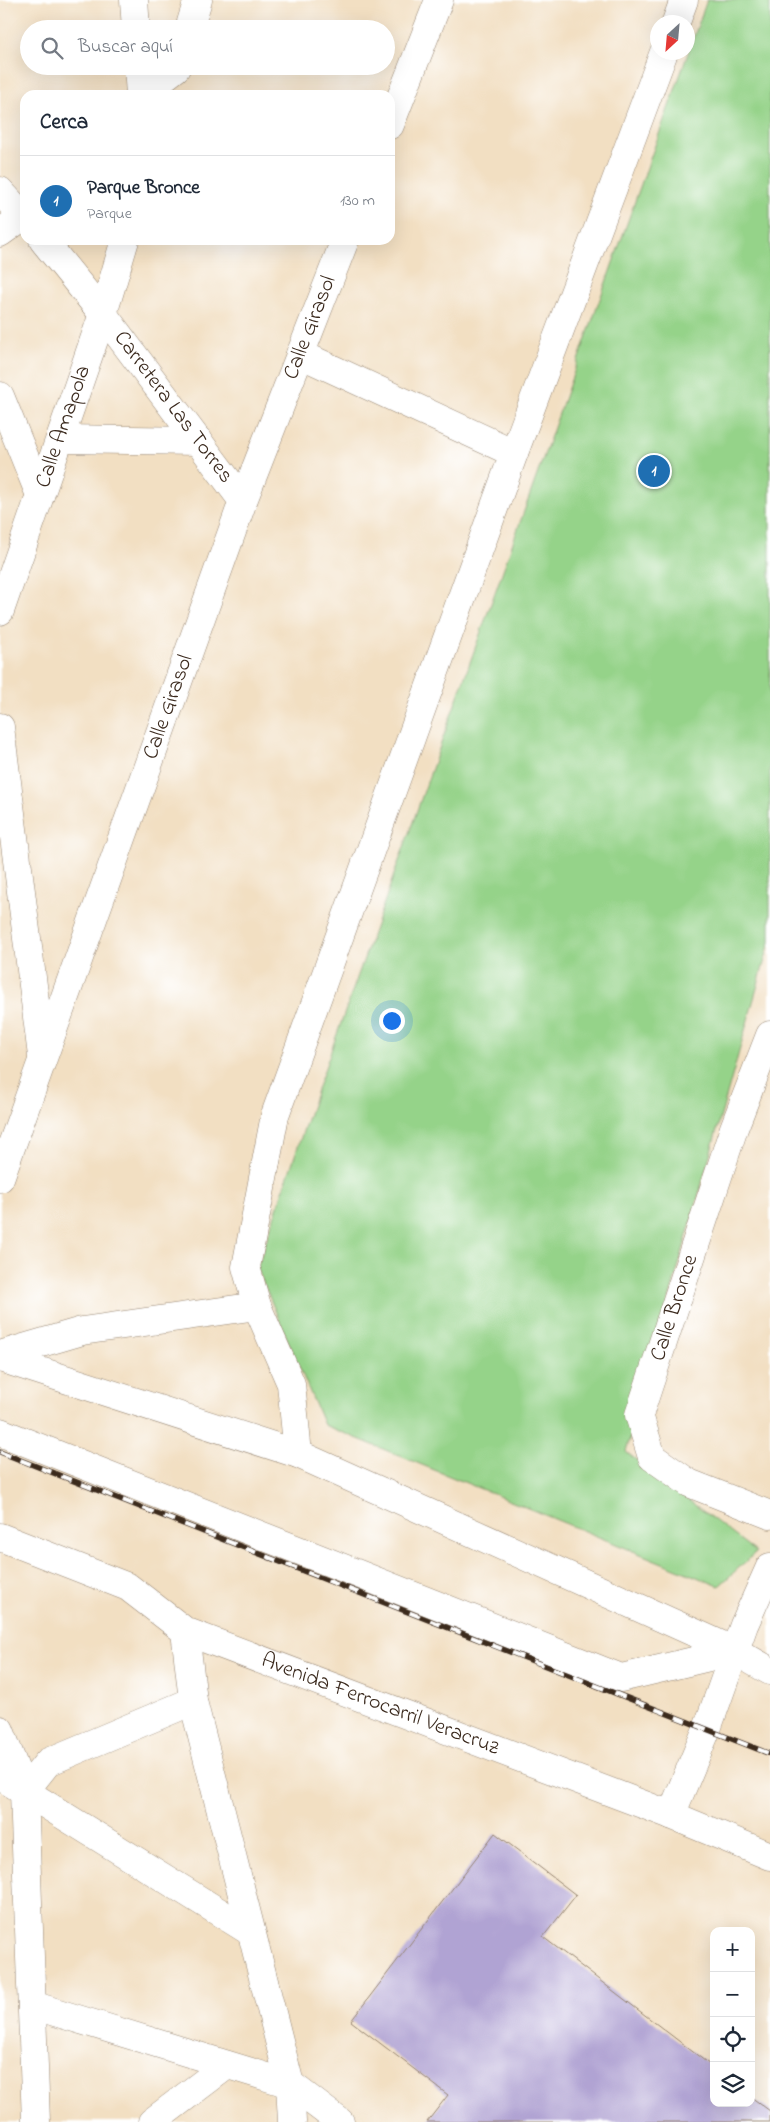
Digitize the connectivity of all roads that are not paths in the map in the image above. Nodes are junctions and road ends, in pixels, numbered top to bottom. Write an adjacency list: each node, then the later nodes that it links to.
1 (134, 0): 6 (street)
2 (198, 0): 7 (street)
3 (439, 0): 15 (street)
4 (684, 0): 5 (street)
5 (679, 15)
6 (135, 20)
7 (192, 20)
8 (661, 60): 28 (street)
9 (139, 75): 12 (street)
10 (166, 75): 13 (street)
11 (174, 75): 14 (street)
12 (140, 90)
13 (146, 90)
14 (169, 90)
15 (395, 111)
16 (0, 191): 17 (street)
17 (20, 212)
18 (20, 220): 19 (street)
19 (0, 234)
20 (47, 245): 23 (street, Carretera Las Torres)
21 (124, 245): 23 (street, Calle Amapola)
22 (343, 245): 24 (street, Calle Girasol)
23 (103, 314): 26 (street, Calle Amapola); 27 (street, Carretera Las Torres)
24 (300, 354): 28 (street); 30 (street, Calle Girasol)
25 (0, 396): 29 (street)
26 (60, 439): 27 (street); 29 (street, Calle Amapola)
27 (199, 441): 30 (street, Carretera Las Torres)
28 (514, 453): 36 (street)
29 (40, 495): 31 (street, Calle Amapola)
30 (243, 501): 34 (street, Calle Girasol)
31 (0, 611)
32 (0, 727): 34 (street)
33 (770, 1035): 40 (street, Calle Bronce)
34 (42, 1060): 35 (street, Calle Girasol)
35 (0, 1178)
36 (257, 1306): 37 (street); 39 (street)
37 (0, 1357): 39 (street)
38 (0, 1432): 44 (street)
39 (298, 1454): 44 (street)
40 (770, 1515)
41 (0, 1537): 43 (street, Avenida Ferrocarril Veracruz)
42 (770, 1567): 44 (street)
43 (185, 1631): 46 (street); 50 (street, Avenida Ferrocarril Veracruz)
44 (735, 1651): 45 (street); 50 (street)
45 (770, 1671)
46 (193, 1700): 49 (street); 52 (street)
47 (0, 1730): 49 (street)
48 (0, 1776): 49 (street)
49 (24, 1792): 52 (street); 53 (street)
50 (672, 1815): 51 (street, Avenida Ferrocarril Veracruz)
51 (770, 1856)
52 (251, 1932): 55 (street)
53 (32, 2005): 54 (street); 56 (street)
54 (227, 2065): 55 (street); 57 (street)
55 (290, 2084): 58 (street); 59 (street)
56 (36, 2122)
57 (152, 2122)
58 (292, 2122)
59 (340, 2122)

